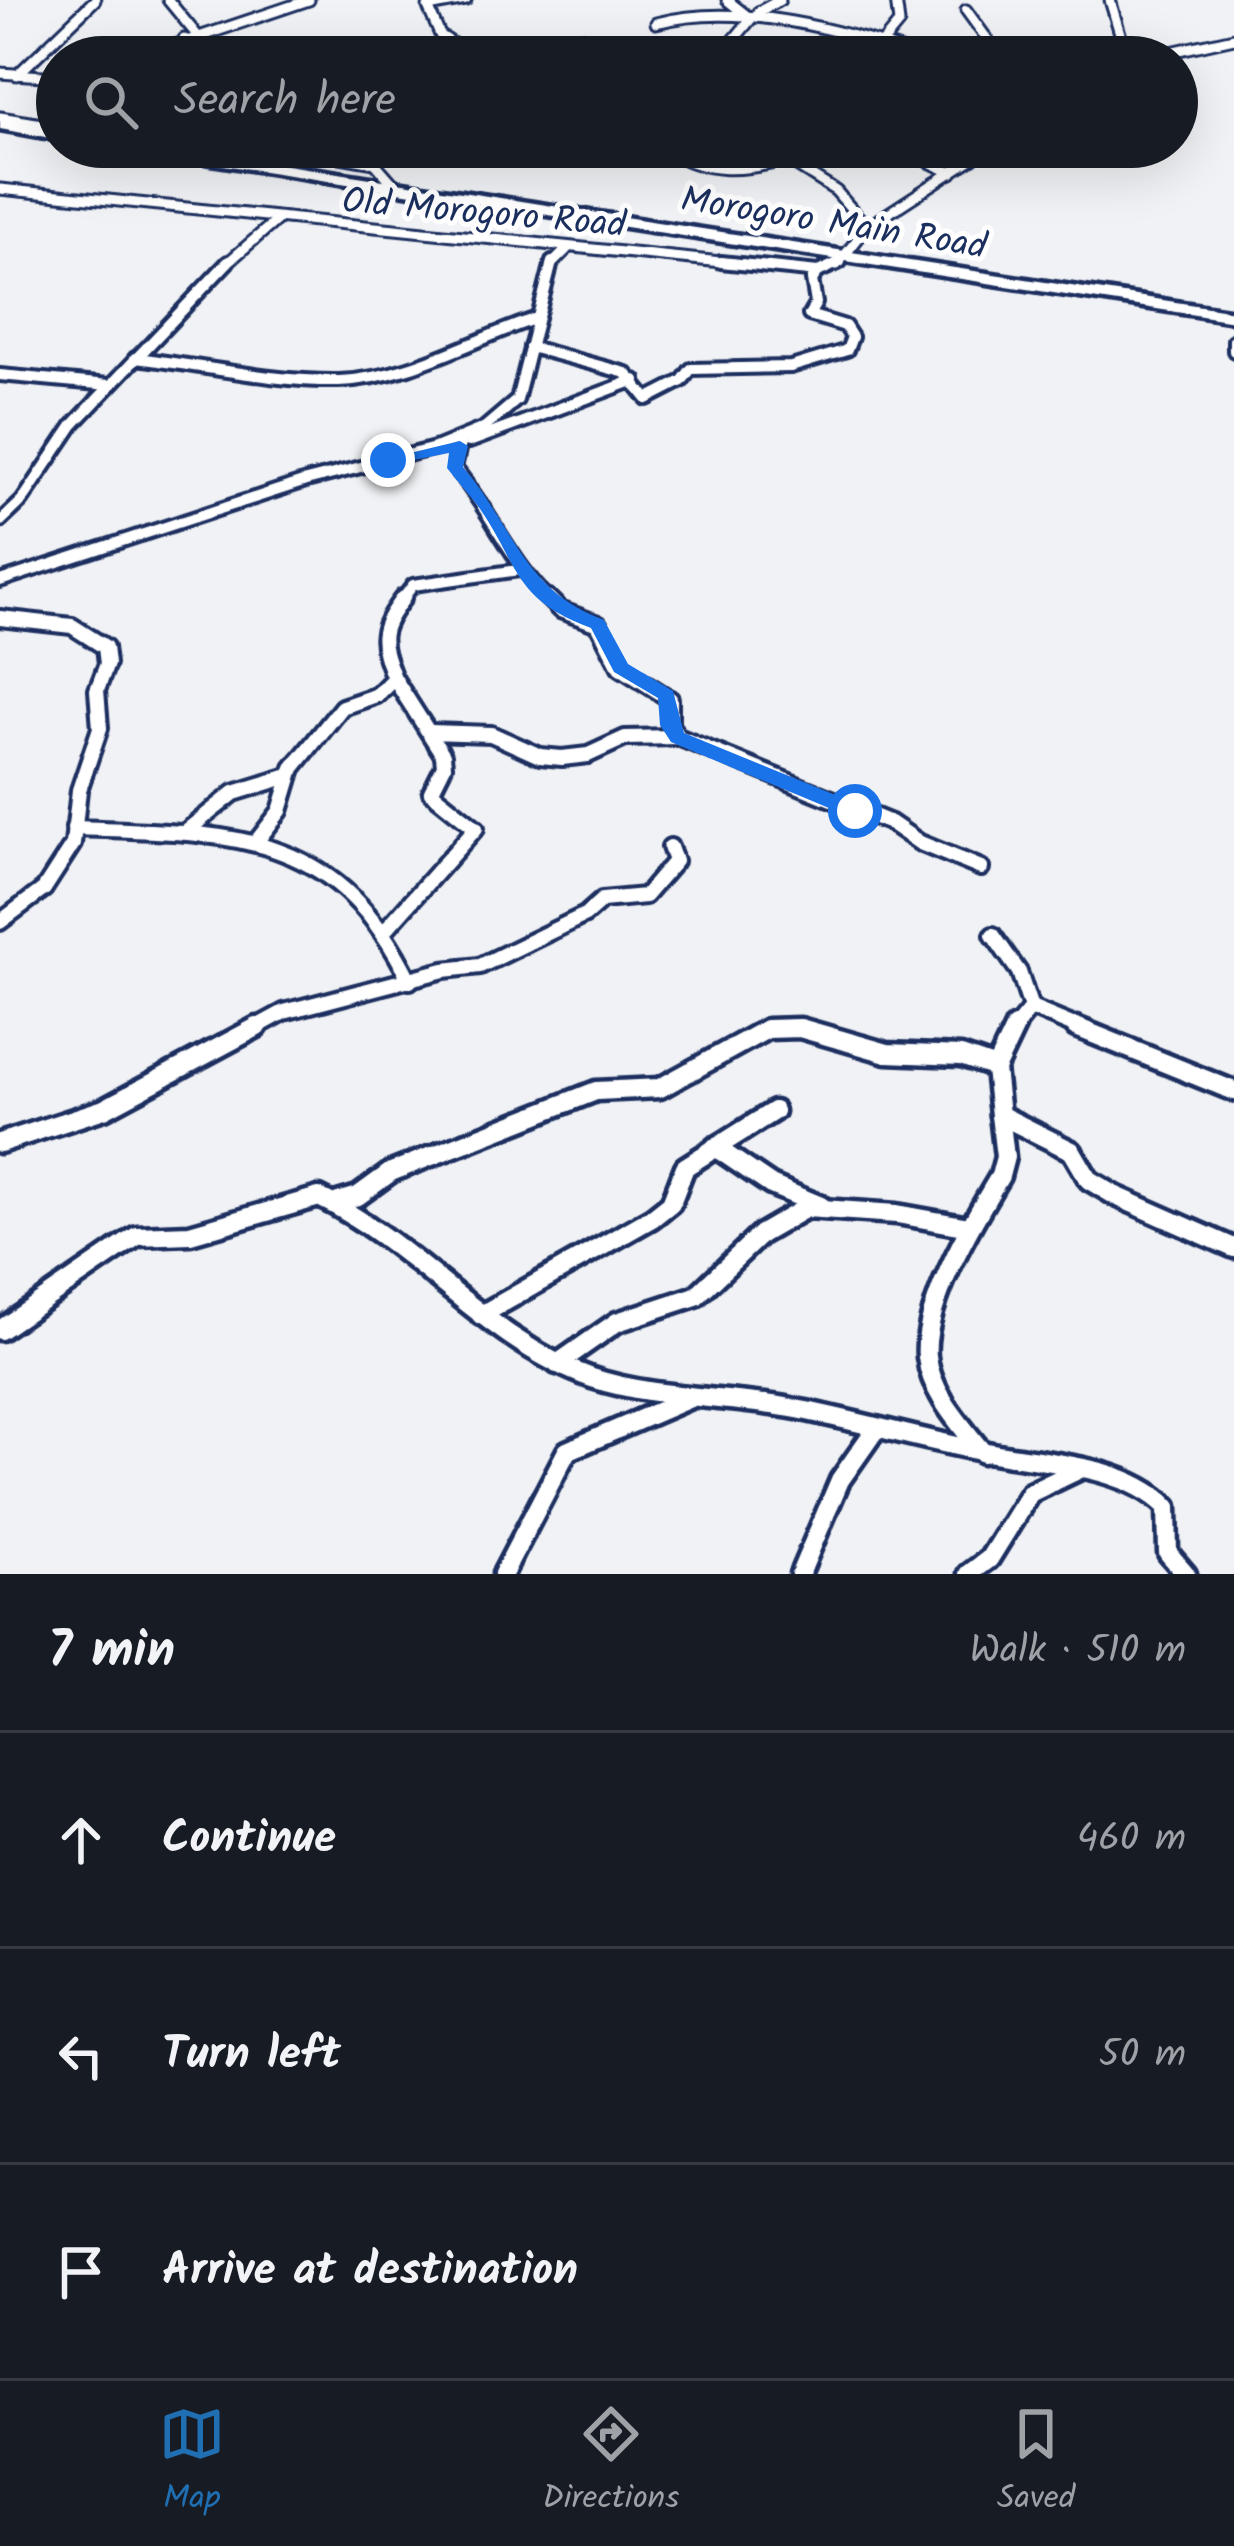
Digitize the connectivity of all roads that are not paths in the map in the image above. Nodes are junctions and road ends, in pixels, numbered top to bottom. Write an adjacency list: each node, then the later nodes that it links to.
1 (94, 0): 14 (street)
2 (168, 0): 13 (street)
3 (309, 0): 13 (street)
4 (466, 0): 16 (street)
5 (727, 0): 9 (street)
6 (780, 0): 11 (street)
7 (896, 0): 19 (street)
8 (1109, 0): 21 (street)
9 (743, 10): 11 (street); 12 (street); 17 (street)
10 (966, 10): 20 (street)
11 (758, 12): 18 (street)
12 (656, 23)
13 (196, 34): 15 (street)
14 (57, 36)
15 (191, 36)
16 (442, 36)
17 (737, 36)
18 (869, 36)
19 (891, 36)
20 (985, 36)
21 (1120, 36)
22 (1234, 38): 23 (street)
23 (1198, 46)
24 (36, 56): 26 (street)
25 (0, 73): 26 (street)
26 (17, 75): 27 (street)
27 (36, 78)
28 (0, 121): 29 (street); 30 (highway)
29 (36, 124)
30 (36, 129)
31 (274, 168): 39 (highway, Morogoro Main Road)
32 (379, 168): 39 (street)
33 (716, 168): 34 (street)
34 (753, 168)
35 (800, 168): 42 (street)
36 (942, 168): 38 (street)
37 (959, 168): 38 (street)
38 (952, 173): 42 (street)
39 (396, 187): 44 (highway, Morogoro Main Road)
40 (0, 190): 41 (street, Old Morogoro Road)
41 (278, 219): 43 (street, Old Morogoro Road); 51 (street)
42 (867, 227): 44 (street)
43 (567, 249): 45 (street, Old Morogoro Road); 47 (street)
44 (847, 257): 45 (street); 46 (highway, Morogoro Main Road)
45 (818, 272): 53 (street)
46 (1234, 316)
47 (534, 319): 49 (street); 51 (street)
48 (1234, 340): 50 (street)
49 (530, 347): 53 (street); 56 (street)
50 (1234, 351)
51 (135, 358): 54 (street)
52 (0, 376): 54 (street)
53 (635, 380): 55 (street)
54 (110, 385): 57 (street)
55 (460, 446): 56 (street); 58 (street)
56 (435, 447): 59 (street)
57 (0, 521)
58 (519, 570): 61 (street); 63 (street)
59 (0, 580)
60 (0, 618): 65 (street)
61 (394, 678): 62 (street); 64 (street)
62 (430, 732): 63 (street); 71 (street)
63 (678, 737): 69 (street)
64 (289, 776): 66 (street); 67 (street)
65 (74, 828): 66 (street); 70 (street)
66 (185, 832): 67 (street)
67 (256, 842): 71 (street)
68 (670, 847): 73 (street)
69 (980, 868)
70 (0, 922)
71 (387, 928): 73 (street)
72 (993, 935): 74 (street)
73 (410, 981): 79 (street)
74 (1030, 1008): 75 (street); 76 (street)
75 (993, 1067): 78 (street); 81 (street)
76 (1234, 1091)
77 (774, 1111): 80 (street)
78 (1000, 1114): 83 (street); 84 (street)
79 (0, 1143)
80 (716, 1147): 82 (street); 85 (street)
81 (338, 1202): 85 (street); 86 (street)
82 (821, 1206): 83 (street); 87 (street)
83 (968, 1227): 90 (street)
84 (1234, 1248)
85 (481, 1315): 87 (street)
86 (0, 1330)
87 (556, 1364): 88 (street)
88 (690, 1398): 89 (street); 92 (street)
89 (875, 1430): 90 (street); 93 (street)
90 (983, 1453): 91 (street)
91 (1080, 1469): 94 (street); 95 (street)
92 (503, 1574)
93 (800, 1574)
94 (969, 1574)
95 (1186, 1574)

